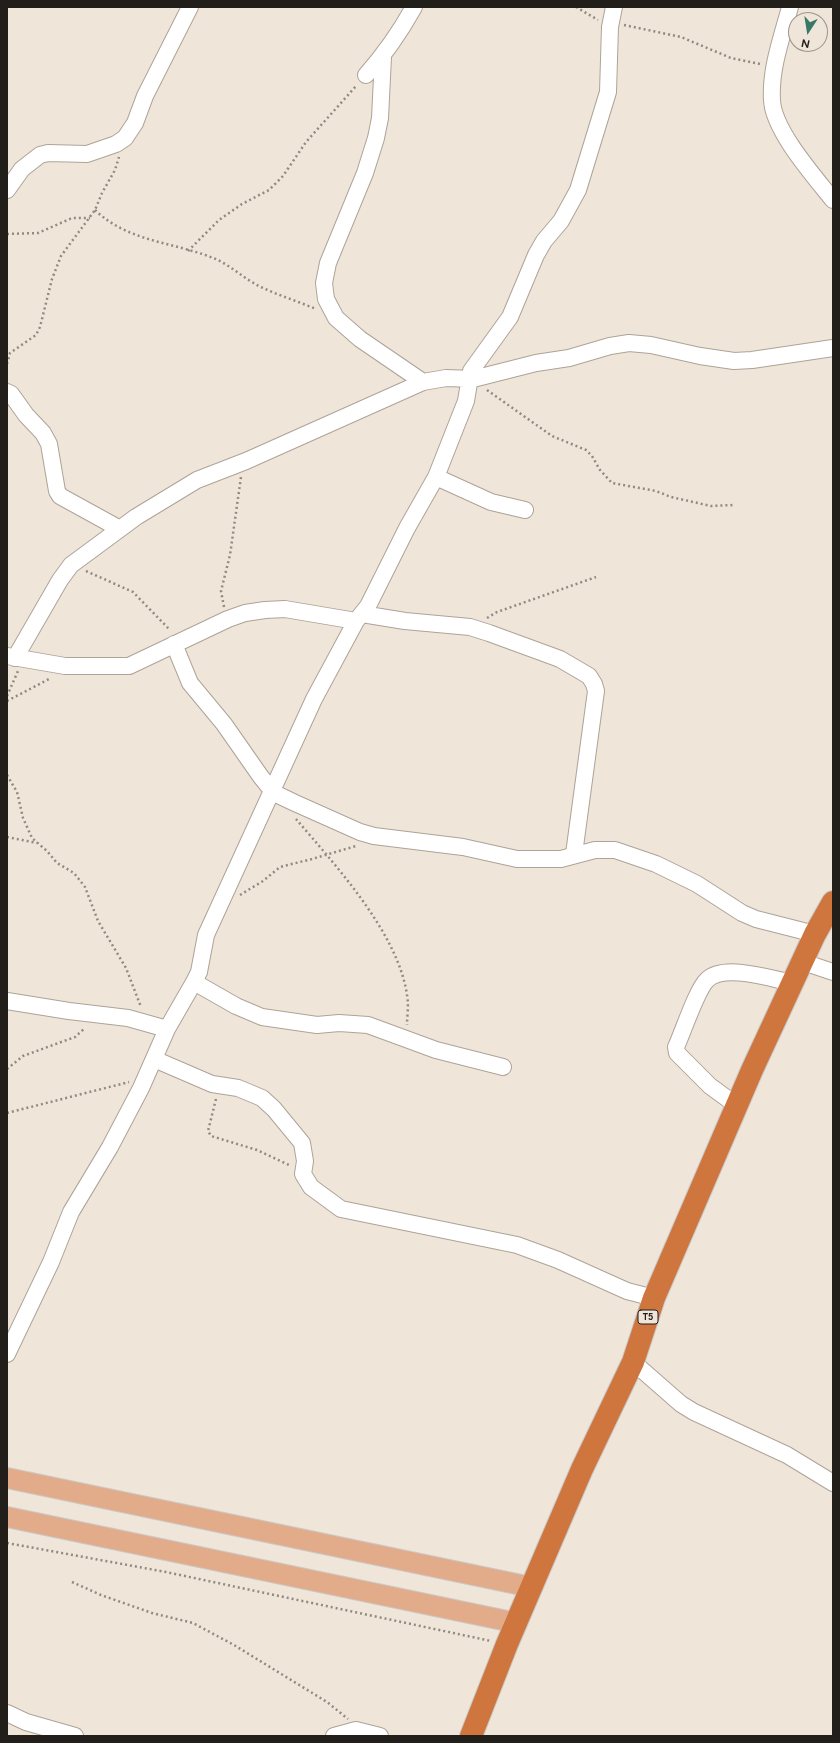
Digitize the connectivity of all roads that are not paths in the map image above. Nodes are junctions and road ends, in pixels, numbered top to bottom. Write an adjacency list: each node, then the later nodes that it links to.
1 (190, 7): 7 (street)
2 (414, 7): 5 (street)
3 (614, 7): 10 (street)
4 (790, 7): 8 (street)
5 (383, 57): 6 (street); 11 (street)
6 (366, 75)
7 (7, 190)
8 (833, 200)
9 (833, 348): 10 (street)
10 (471, 379): 11 (street); 13 (street)
11 (422, 382): 15 (street)
12 (7, 392): 15 (street)
13 (436, 477): 14 (street); 16 (street)
14 (524, 510)
15 (120, 529): 18 (street)
16 (359, 618): 17 (street); 19 (street); 20 (street)
17 (177, 643): 18 (street); 19 (street)
18 (15, 658)
19 (271, 790): 20 (street); 25 (street)
20 (574, 854): 22 (street)
21 (833, 902): 22 (highway, T5)
22 (816, 934): 23 (highway, T5)
23 (803, 962): 24 (street); 26 (highway, T5)
24 (833, 972)
25 (194, 982): 28 (street); 30 (street)
26 (793, 983): 31 (highway, T5); 31 (street)
27 (7, 1001): 28 (street)
28 (167, 1029): 29 (street)
29 (154, 1058): 32 (street); 33 (street)
30 (503, 1067)
31 (736, 1105): 32 (highway, T5)
32 (654, 1298): 34 (highway, T5)
33 (7, 1354)
34 (633, 1362): 36 (street); 38 (highway, T5)
35 (7, 1478): 38 (main road)
36 (833, 1483)
37 (7, 1517): 39 (main road)
38 (531, 1587): 39 (highway, T5)
39 (517, 1623): 44 (highway, T5)
40 (7, 1713): 41 (street)
41 (75, 1736)
42 (334, 1736): 43 (street)
43 (380, 1736)
44 (471, 1736)

